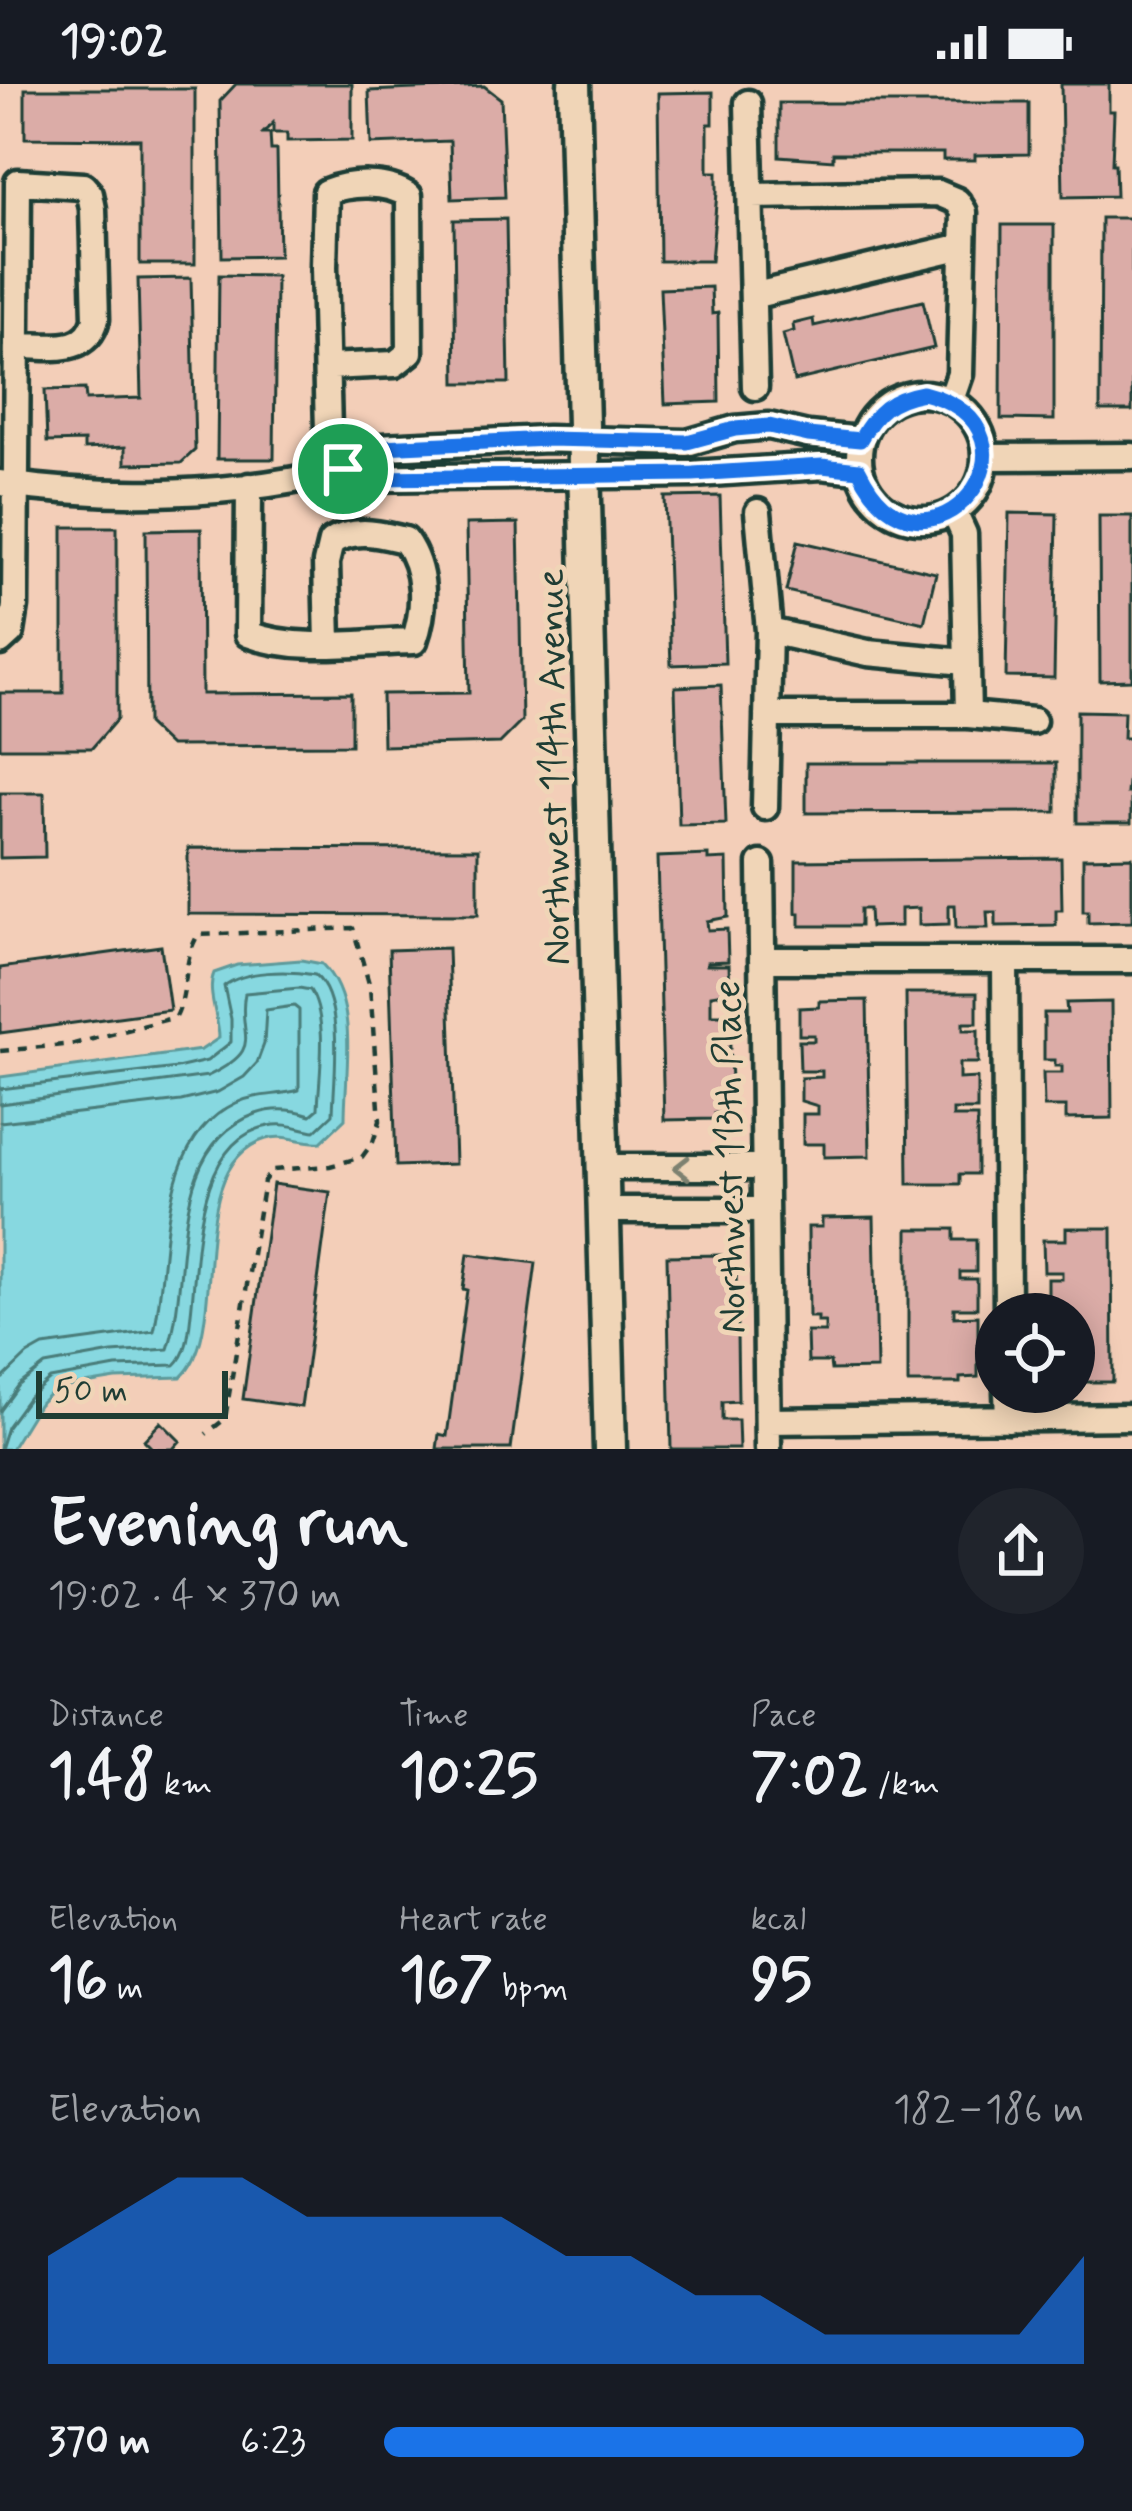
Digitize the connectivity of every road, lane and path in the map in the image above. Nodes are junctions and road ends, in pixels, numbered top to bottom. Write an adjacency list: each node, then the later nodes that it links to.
1 (574, 84): 12 (street, Northwest 114th Avenue)
2 (748, 104): 4 (street)
3 (9, 183): 7 (street); 7 (street)
4 (751, 196): 5 (street); 6 (street)
5 (963, 246): 6 (street); 10 (street)
6 (756, 295): 9 (street)
7 (20, 346): 22 (street)
8 (327, 368): 8 (street); 19 (street)
9 (755, 387)
10 (951, 400): 13 (street); 16 (street)
11 (795, 432): 12 (street); 13 (street); 17 (street)
12 (583, 439): 14 (street); 20 (street, Northwest 114th Avenue)
13 (860, 440): 18 (street)
14 (404, 445): 19 (street); 21 (street)
15 (1132, 456): 16 (street)
16 (986, 458): 25 (street)
17 (795, 469): 18 (street); 20 (street)
18 (859, 470): 25 (street)
19 (336, 471): 21 (street); 23 (street)
20 (584, 476): 21 (street); 39 (street, Northwest 114th Avenue)
21 (404, 477)
22 (9, 484): 23 (street); 27 (street)
23 (249, 486): 28 (street)
24 (758, 512): 26 (street)
25 (954, 512): 29 (street)
26 (769, 631): 29 (street); 31 (street)
27 (0, 642)
28 (328, 643): 28 (street)
29 (965, 662): 30 (street)
30 (968, 715): 31 (street); 32 (street)
31 (767, 716): 33 (street)
32 (1033, 721)
33 (765, 807)
34 (761, 864): 35 (street, Northwest 113th Place)
35 (762, 960): 36 (street); 40 (street, Northwest 113th Place)
36 (1004, 960): 37 (street); 43 (street)
37 (1132, 960)
38 (0, 1051): 48 (path)
39 (601, 1167): 40 (street, one-way to 39); 41 (street, Northwest 114th Avenue)
40 (763, 1167): 42 (street, Northwest 113th Place)
41 (602, 1210): 42 (street); 49 (street, Northwest 114th Avenue)
42 (763, 1210): 47 (street, Northwest 113th Place)
43 (1007, 1293)
44 (1008, 1413): 46 (street)
45 (1132, 1418): 46 (street)
46 (1008, 1419): 47 (street)
47 (768, 1421): 50 (street, Northwest 113th Place)
48 (206, 1434)
49 (610, 1449)
50 (768, 1449)

